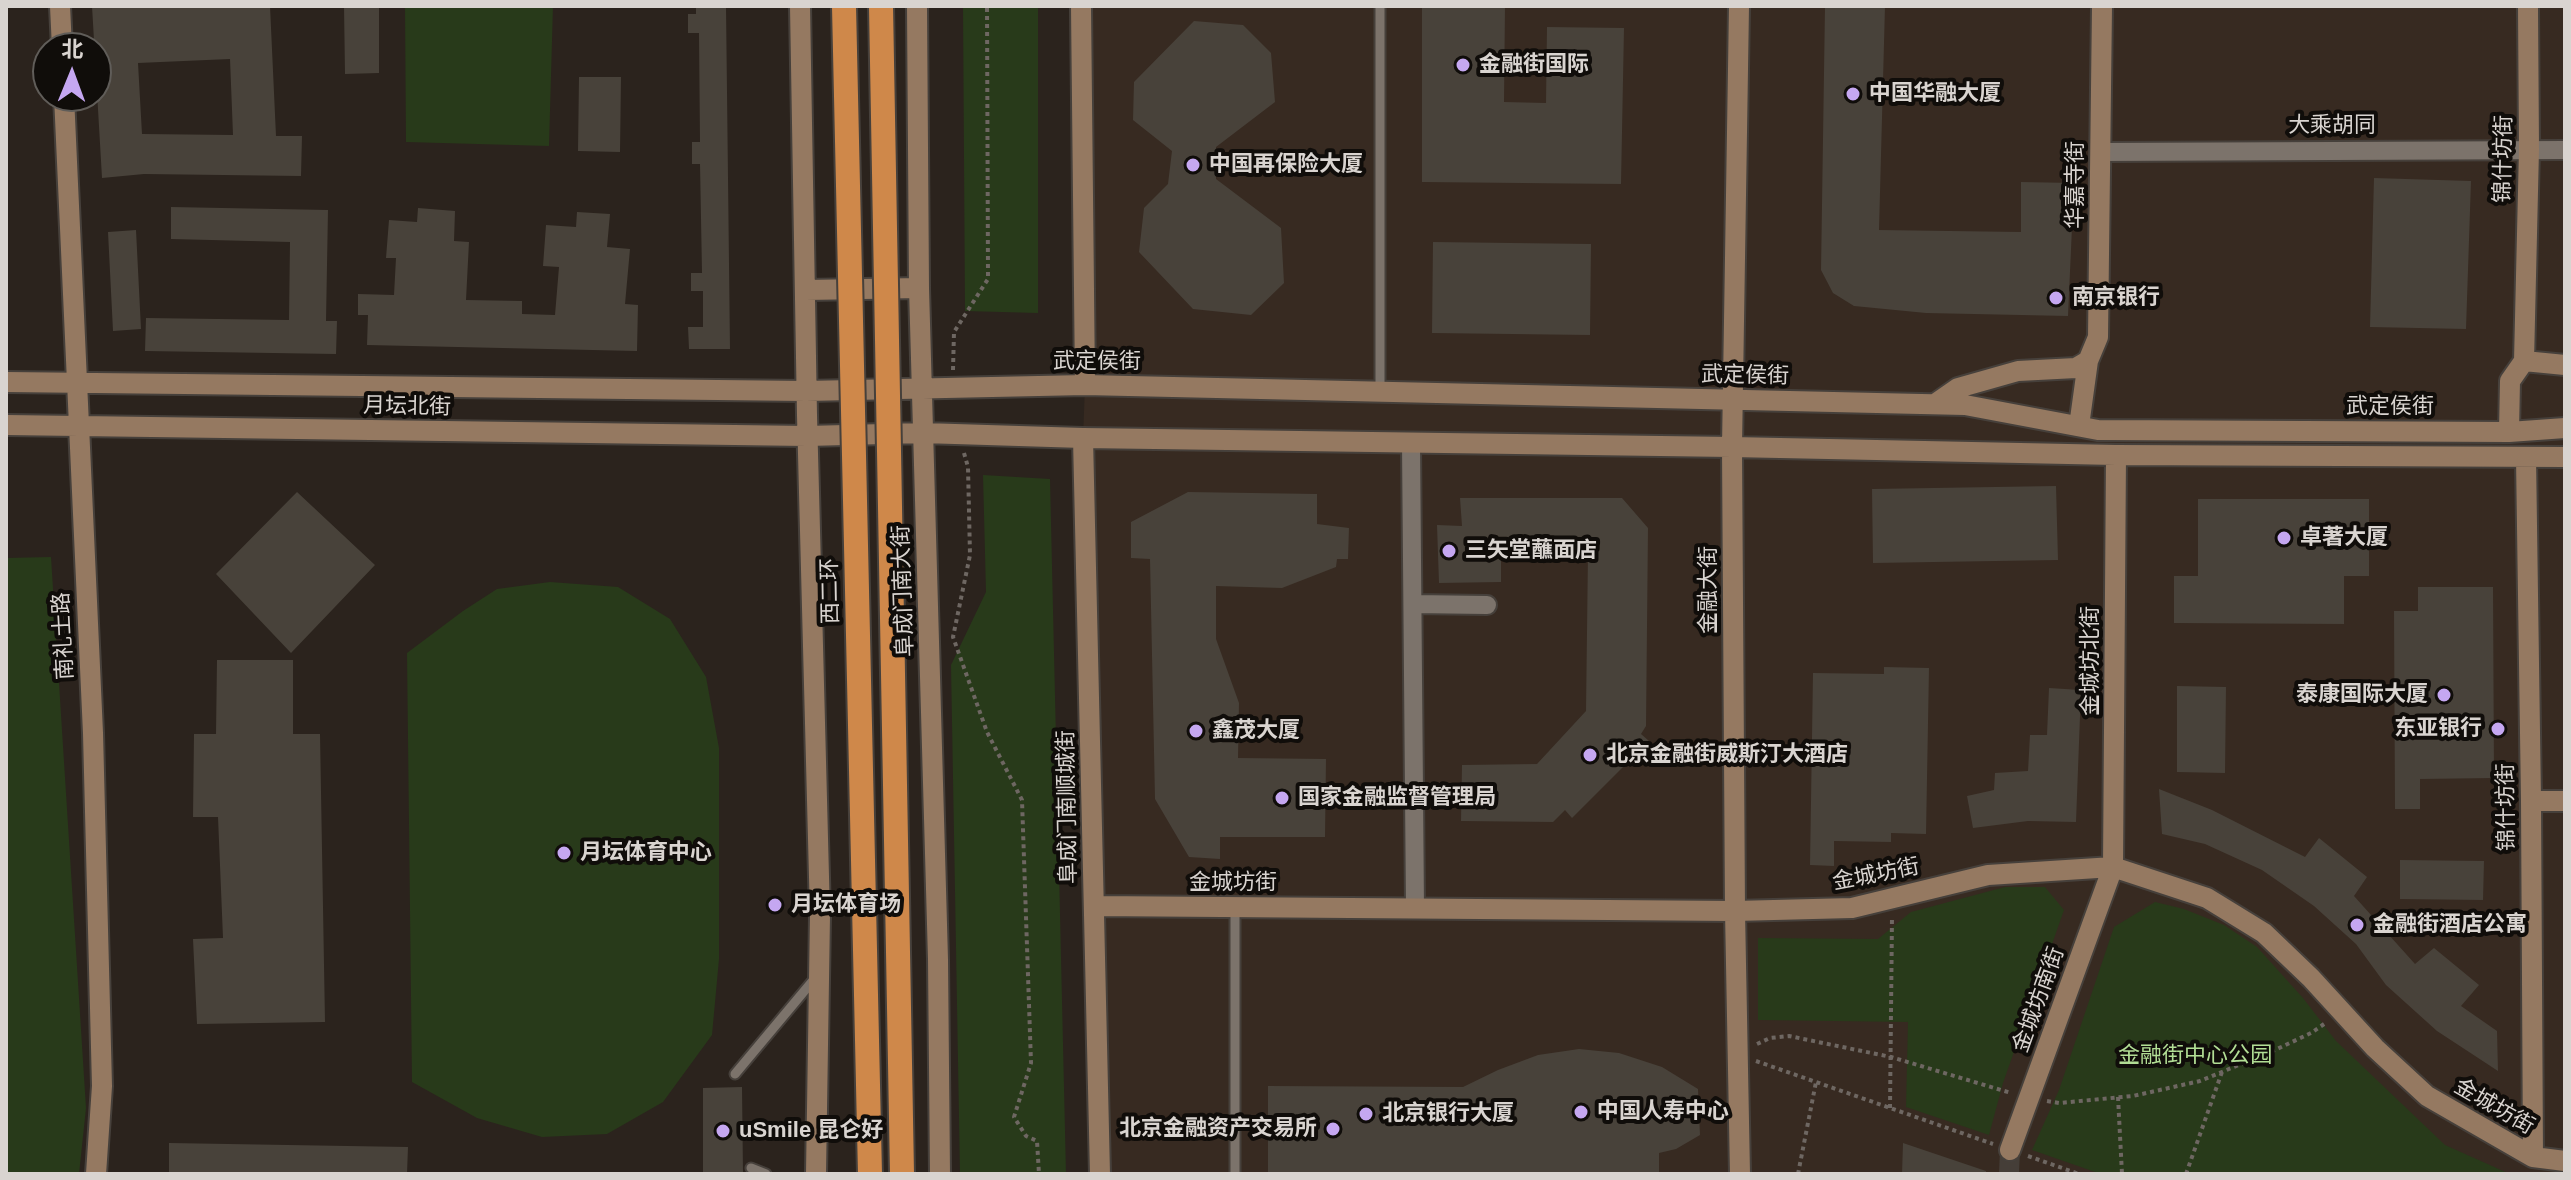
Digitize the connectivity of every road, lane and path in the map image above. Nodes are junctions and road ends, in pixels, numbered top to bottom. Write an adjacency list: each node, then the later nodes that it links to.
1 (60, 6): 12 (street)
2 (800, 6): 18 (street)
3 (844, 6): 72 (highway, 西二环, bridge)
4 (881, 6): 73 (highway, bridge)
5 (917, 6): 17 (street, 阜成门南大街)
6 (987, 6): 26 (path)
7 (1081, 6): 24 (street)
8 (1380, 6): 28 (lane)
9 (1739, 6): 29 (street, 金融大街)
10 (2102, 6): 16 (street, 华嘉寺街)
11 (2528, 6): 14 (street, 锦什坊街)
12 (61, 32)
13 (65, 112): 23 (street, 南礼士路)
14 (2529, 149): 15 (street, 大乘胡同); 16 (street, 大乘胡同); 20 (street, 锦什坊街)
15 (2565, 150)
16 (2100, 152): 19 (street, 华嘉寺街)
17 (919, 288): 18 (street); 25 (street, 阜成门南大街)
18 (806, 290): 27 (street)
19 (2088, 361): 30 (street); 32 (street, 华嘉寺街)
20 (2524, 361): 21 (street); 35 (street, 锦什坊街)
21 (2565, 365)
22 (6, 382): 23 (street, 月坛北街)
23 (76, 382): 27 (street, 月坛北街); 33 (street, 南礼士路)
24 (1085, 385): 26 (street, 武定侯街); 28 (street, 武定侯街)
25 (922, 387): 26 (street, 武定侯街); 27 (street, 月坛北街); 36 (street, 阜成门南大街)
26 (952, 387)
27 (806, 391): 38 (street)
28 (1380, 391): 29 (street, 武定侯街)
29 (1732, 400): 30 (street, 武定侯街); 41 (street, 金融大街)
30 (1935, 404): 32 (street, 武定侯街)
31 (6, 425): 33 (street, 月坛北街)
32 (2079, 426): 35 (street, 武定侯街)
33 (78, 427): 38 (street, 月坛北街); 69 (street, 南礼士路)
34 (2565, 428): 35 (street, 武定侯街)
35 (2509, 432)
36 (923, 433): 37 (street); 38 (street, 月坛北街); 74 (street, 阜成门南大街)
37 (958, 434): 39 (street); 75 (path)
38 (807, 436): 55 (street)
39 (1083, 438): 40 (street); 51 (street, 阜成门南顺城街)
40 (1411, 443): 41 (street); 45 (street)
41 (1732, 447): 42 (street); 54 (street, 金融大街)
42 (2116, 455): 43 (street); 49 (street, 金城坊北街)
43 (2526, 457): 44 (street); 47 (street, 锦什坊街)
44 (2565, 457)
45 (1413, 604): 46 (street); 53 (street)
46 (1487, 605)
47 (2531, 801): 48 (street); 66 (street, 锦什坊街)
48 (2565, 801)
49 (2113, 867): 50 (street, 金城坊街); 56 (street, 金城坊街); 63 (street, 金城坊南街)
50 (1892, 898): 54 (street, 金城坊街); 58 (path)
51 (1094, 906): 52 (street, 金城坊街); 76 (street, 阜成门南顺城街)
52 (1235, 907): 53 (street, 金城坊街); 77 (lane)
53 (1415, 908): 54 (street, 金城坊街)
54 (1735, 911): 57 (street, 金融大街)
55 (818, 975): 60 (lane); 71 (street)
56 (2342, 1012): 59 (path); 66 (street, 金城坊街)
57 (1738, 1054): 58 (path); 61 (path); 78 (street, 金融大街)
58 (1891, 1057): 63 (path); 64 (path)
59 (2222, 1072): 62 (path); 82 (path)
60 (735, 1074)
61 (1816, 1082): 64 (path); 79 (path)
62 (2118, 1097): 63 (path); 81 (path)
63 (2029, 1098): 65 (street, 金城坊南街)
64 (1890, 1108): 65 (path)
65 (2010, 1150): 80 (path)
66 (2533, 1157): 67 (street, 金城坊街)
67 (2565, 1161)
68 (751, 1168): 70 (lane)
69 (96, 1174)
70 (766, 1174)
71 (816, 1174)
72 (870, 1174)
73 (902, 1174)
74 (940, 1174)
75 (1039, 1174)
76 (1100, 1174)
77 (1235, 1174)
78 (1740, 1174)
79 (1798, 1174)
80 (2079, 1174)
81 (2122, 1174)
82 (2186, 1174)

